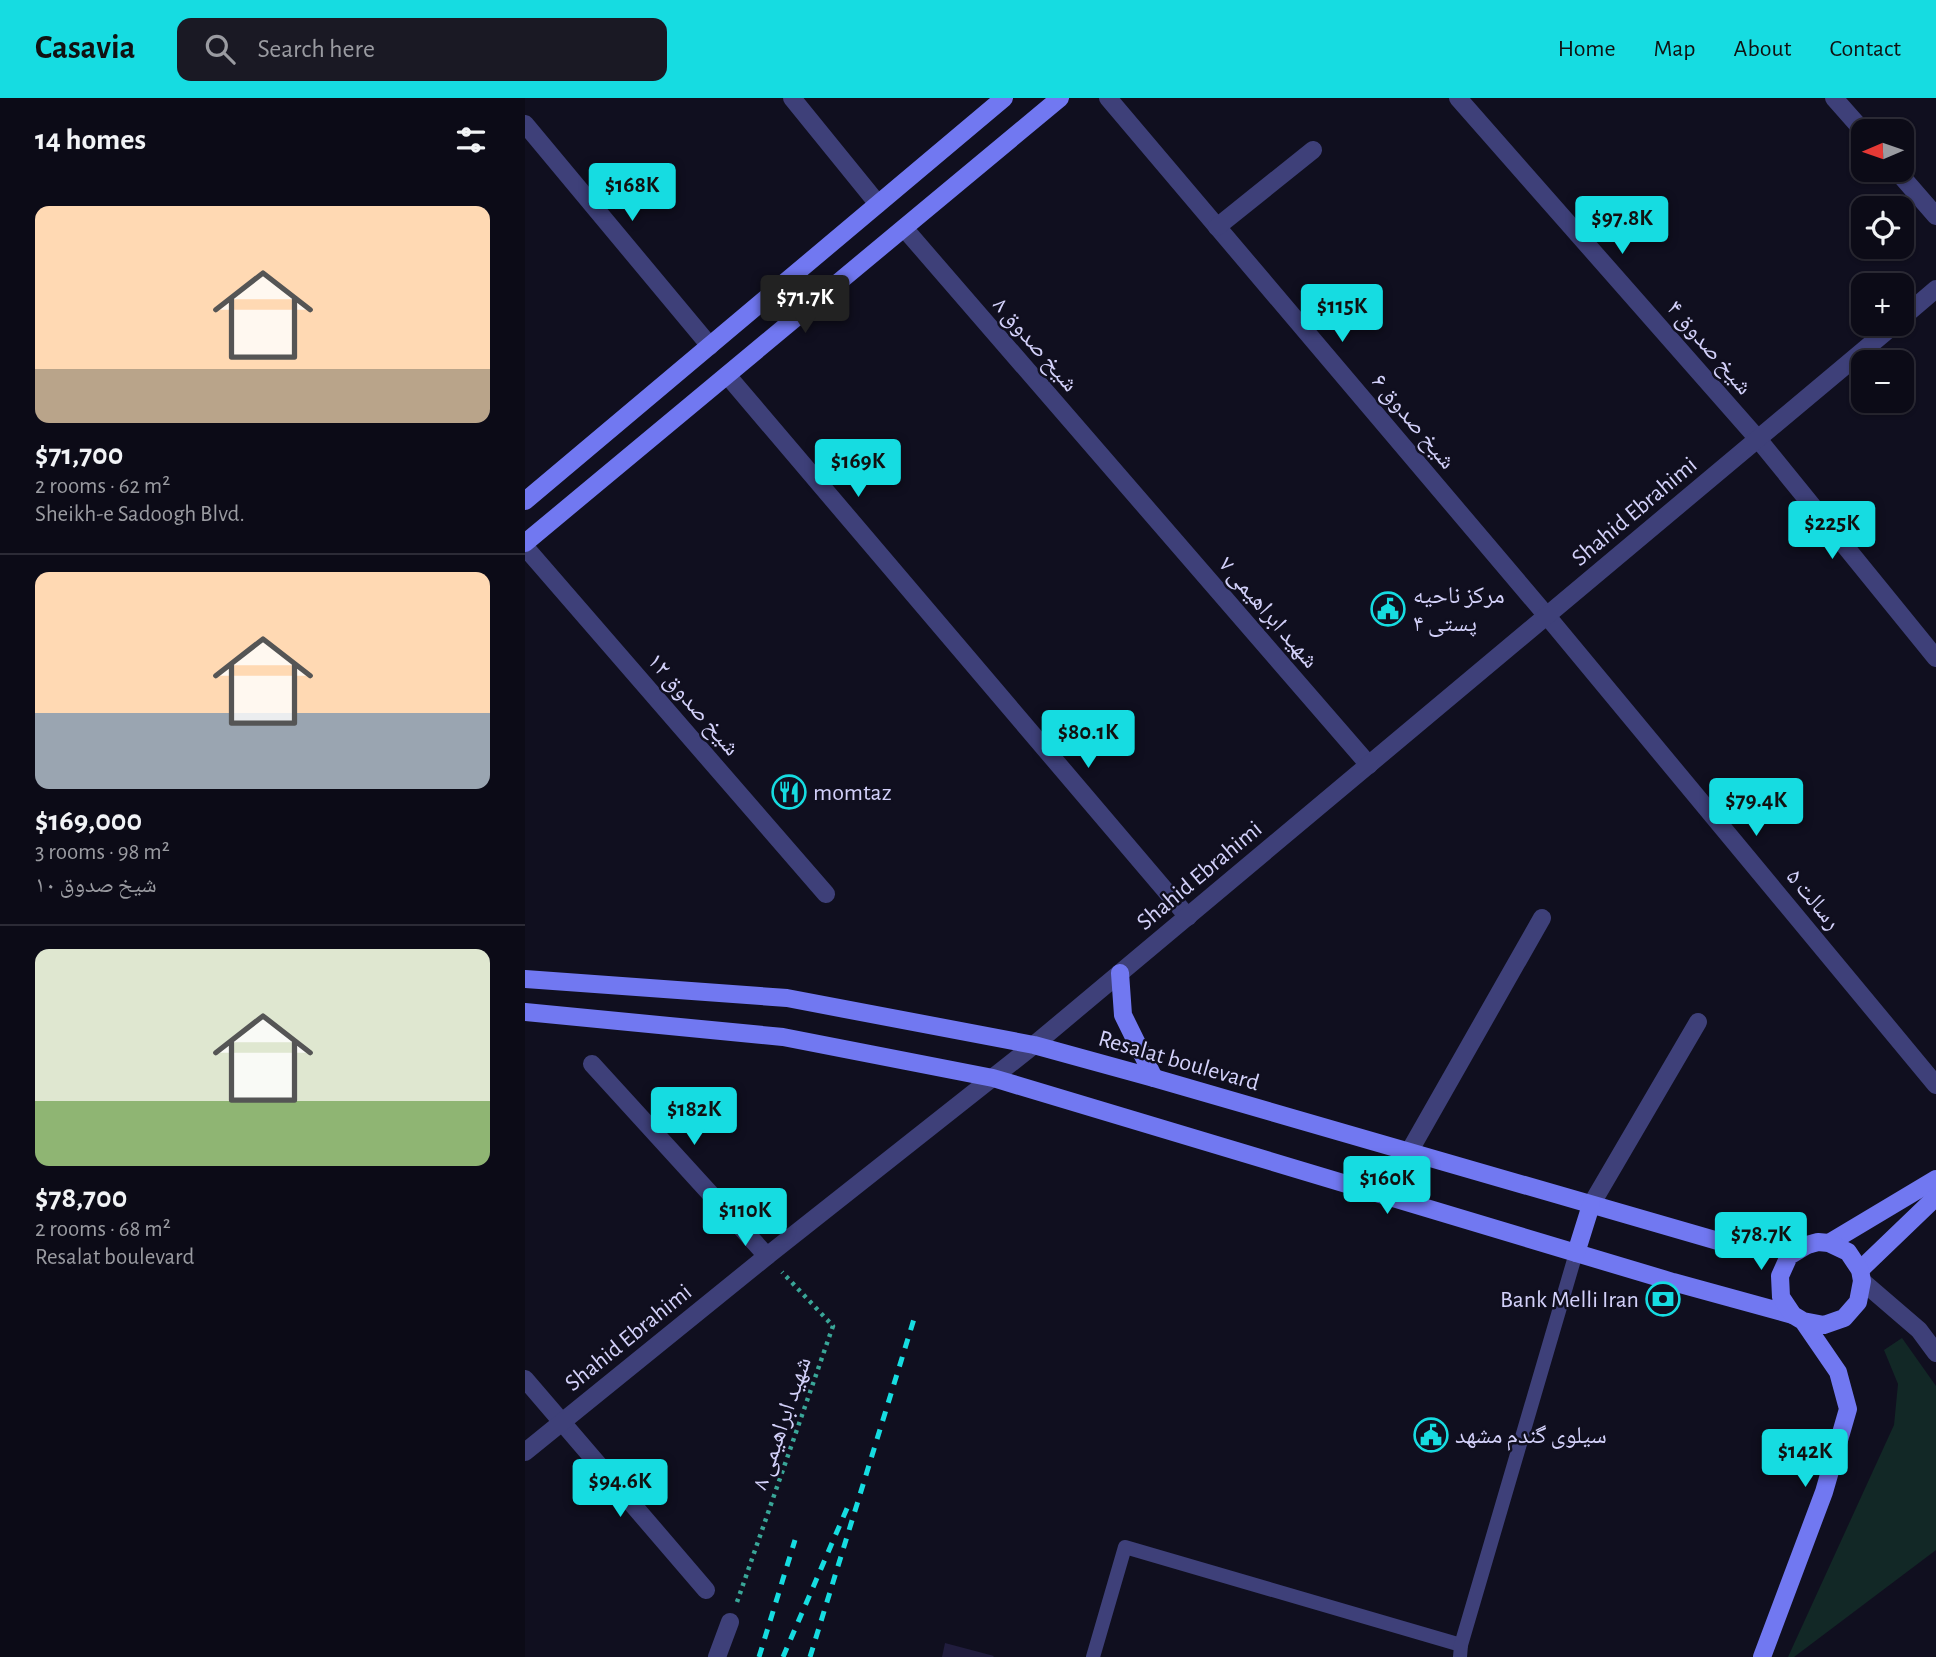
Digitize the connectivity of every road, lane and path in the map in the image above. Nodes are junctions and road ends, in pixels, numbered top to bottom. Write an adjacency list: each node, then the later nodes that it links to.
1 (792, 98): 11 (street)
2 (1005, 98): 11 (main road)
3 (1060, 98): 14 (main road)
4 (1108, 98): 13 (street, شیخ صدوق ۶)
5 (1458, 98): 20 (street, شیخ صدوق ۴)
6 (1834, 98): 7 (street)
7 (1853, 119)
8 (525, 124): 18 (street)
9 (1313, 149): 13 (street)
10 (1906, 182): 12 (street)
11 (878, 204): 18 (main road)
12 (1936, 216)
13 (1217, 227): 24 (street, شیخ صدوق ۶)
14 (904, 228): 19 (main road); 21 (street, شیخ صدوق ۸)
15 (1936, 289): 16 (street)
16 (1914, 308)
17 (1881, 336): 20 (street, Shahid Ebrahimi)
18 (710, 346): 22 (main road)
19 (727, 375): 23 (main road); 28 (street)
20 (1758, 439): 24 (street, Shahid Ebrahimi); 25 (street, شیخ صدوق ۴)
21 (1131, 491): 26 (street, شهید ابراهیمی ۷)
22 (525, 501)
23 (525, 545): 27 (street, شیخ صدوق ۱۲)
24 (1547, 616): 26 (street, Shahid Ebrahimi); 38 (street, رسالت ۵)
25 (1936, 658)
26 (1369, 765): 28 (street, Shahid Ebrahimi)
27 (826, 894)
28 (1188, 917): 30 (street, Shahid Ebrahimi)
29 (1542, 918): 39 (street)
30 (1120, 974): 34 (street, Shahid Ebrahimi); 37 (main road)
31 (525, 979): 34 (main road, Resalat boulevard)
32 (525, 1012): 36 (main road)
33 (1698, 1021): 42 (street)
34 (1034, 1045): 36 (street, Shahid Ebrahimi); 37 (main road, Resalat boulevard)
35 (592, 1064): 46 (street)
36 (993, 1078): 45 (main road); 46 (street, Shahid Ebrahimi)
37 (1154, 1078): 39 (main road, Resalat boulevard)
38 (1936, 1085)
39 (1409, 1152): 42 (main road, Resalat boulevard)
40 (1936, 1179): 43 (main road)
41 (1936, 1197): 47 (main road)
42 (1591, 1205): 44 (main road, Resalat boulevard); 45 (main road)
43 (1829, 1243): 44 (main road); 47 (main road)
44 (1807, 1245): 48 (main road)
45 (1576, 1253): 48 (main road); 55 (lane)
46 (767, 1256): 51 (street, Shahid Ebrahimi); 54 (path, شهید ابراهیمی ۸)
47 (1861, 1275): 48 (main road); 49 (street)
48 (1798, 1318): 58 (main road)
49 (1936, 1353)
50 (525, 1379): 51 (street)
51 (562, 1423): 52 (street, Shahid Ebrahimi); 53 (street)
52 (525, 1452)
53 (706, 1590)
54 (730, 1622): 56 (street)
55 (1461, 1651): 57 (lane)
56 (717, 1657)
57 (1093, 1657)
58 (1762, 1657)

